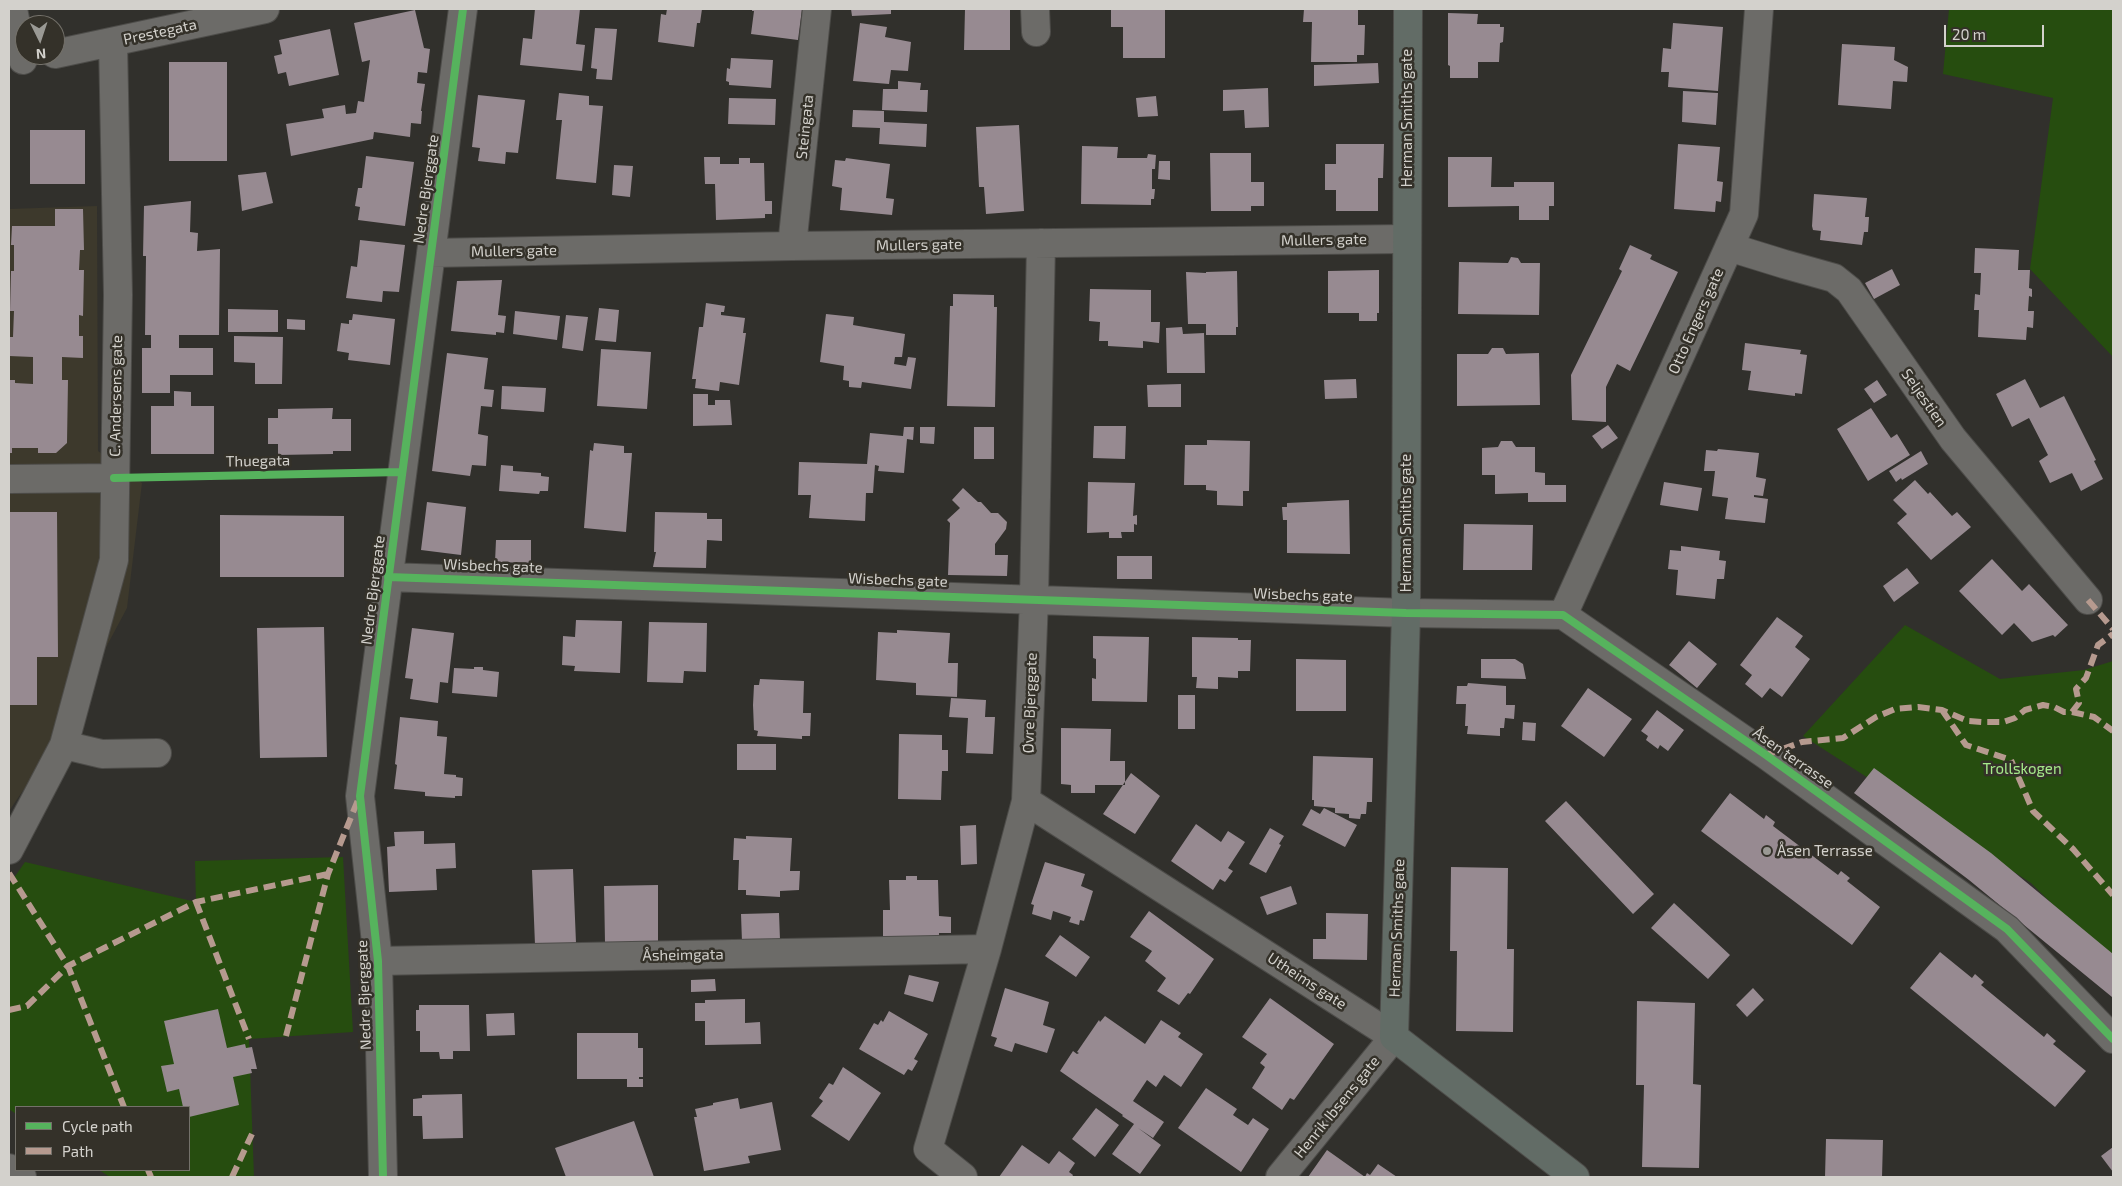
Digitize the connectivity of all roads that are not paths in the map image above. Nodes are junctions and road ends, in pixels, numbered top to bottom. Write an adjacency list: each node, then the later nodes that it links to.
1 (13, 9): 8 (street)
2 (265, 9): 7 (street, Prestegata)
3 (464, 9): 14 (street, Nedre Bjerggate)
4 (817, 9): 12 (street, Steingata)
5 (1408, 9): 10 (main road, Herman Smiths gate)
6 (1759, 9): 13 (street, Otto Engers gate)
7 (113, 42): 9 (street, Prestegata); 15 (street, C. Andersens gate)
8 (15, 44)
9 (65, 52)
10 (1406, 239): 11 (street, Mullers gate); 20 (main road, Herman Smiths gate)
11 (1041, 243): 12 (street, Mullers gate); 18 (street, Øvre Bjerggate)
12 (792, 246): 14 (street, Mullers gate)
13 (1730, 247): 19 (street, Seljestien); 21 (street, Otto Engers gate)
14 (431, 253): 17 (street, Nedre Bjerggate)
15 (114, 478): 16 (street); 22 (street, C. Andersens gate)
16 (9, 479)
17 (388, 576): 18 (street, Wisbechs gate); 27 (street, Nedre Bjerggate)
18 (1034, 599): 20 (street, Wisbechs gate); 24 (street, Øvre Bjerggate)
19 (2088, 600)
20 (1406, 612): 21 (street); 28 (main road, Herman Smiths gate)
21 (1563, 616): 29 (street, Åsen terrasse)
22 (64, 745): 23 (street); 25 (street, C. Andersens gate)
23 (157, 753)
24 (1026, 801): 26 (street, Øvre Bjerggate); 28 (street, Utheims gate)
25 (9, 850)
26 (987, 948): 27 (street, Åsheimgata); 33 (street, Øvre Bjerggate)
27 (378, 961): 32 (street, Nedre Bjerggate)
28 (1394, 1037): 34 (street, Henrik Ibsens gate); 35 (main road, Utheims gate)
29 (2113, 1039)
30 (9, 1168): 31 (street)
31 (22, 1177)
32 (383, 1177)
33 (963, 1177)
34 (1280, 1177)
35 (1575, 1177)

